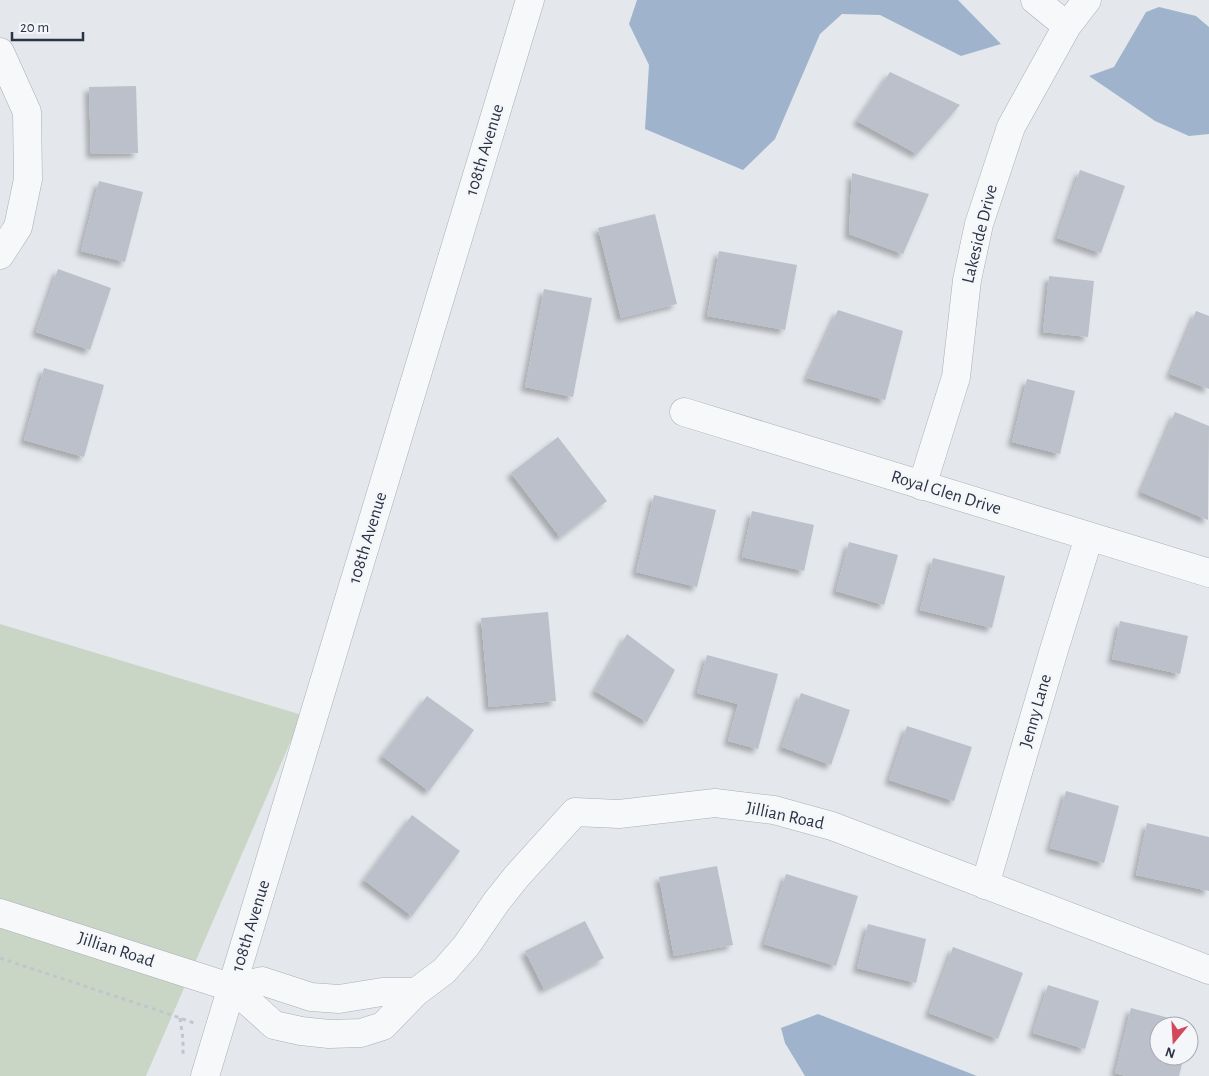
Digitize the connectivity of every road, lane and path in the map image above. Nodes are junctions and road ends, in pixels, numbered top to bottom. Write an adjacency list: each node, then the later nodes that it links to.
1 (530, 0): 15 (street, 108th Avenue)
2 (1035, 0): 4 (street)
3 (1087, 0): 4 (street, Lakeside Drive)
4 (1067, 26): 8 (street, Lakeside Drive)
5 (0, 52): 6 (street)
6 (0, 255)
7 (684, 412): 8 (street, Royal Glen Drive)
8 (922, 486): 9 (street, Royal Glen Drive)
9 (1089, 537): 10 (street, Royal Glen Drive); 11 (street, Jenny Lane)
10 (1209, 574)
11 (985, 885): 14 (street, Jillian Road); 16 (street, Jillian Road)
12 (0, 913): 15 (street, Jillian Road)
13 (0, 958): 17 (path)
14 (1209, 970)
15 (233, 988): 16 (street); 16 (street, Jillian Road); 18 (street, 108th Avenue)
16 (416, 992)
17 (180, 1018): 18 (path); 19 (path)
18 (218, 1032): 20 (street, 108th Avenue)
19 (181, 1063)
20 (205, 1076)

